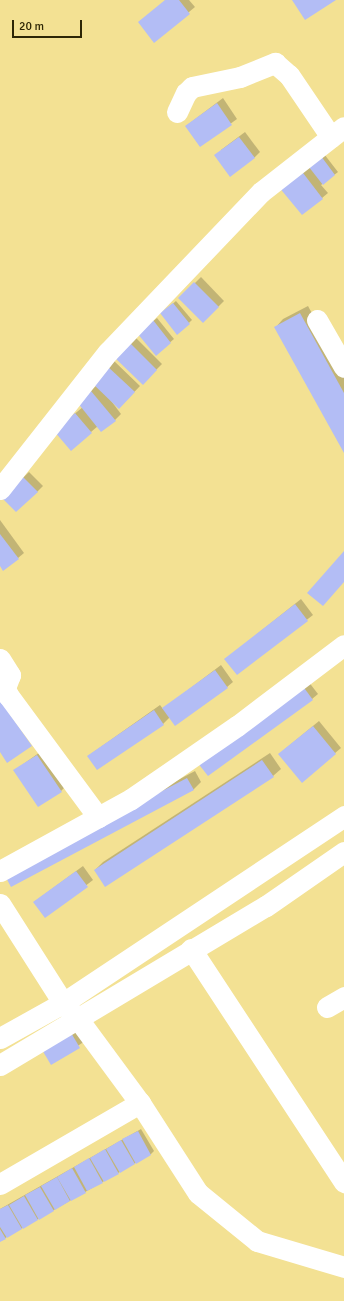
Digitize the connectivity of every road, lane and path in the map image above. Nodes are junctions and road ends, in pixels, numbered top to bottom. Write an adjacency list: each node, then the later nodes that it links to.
1 (177, 112): 2 (street)
2 (337, 132): 5 (street)
3 (317, 320): 4 (street)
4 (344, 367)
5 (0, 489)
6 (344, 645): 9 (street)
7 (0, 659): 9 (street)
8 (344, 816): 14 (street)
9 (98, 817): 11 (street)
10 (344, 852): 13 (street)
11 (0, 871)
12 (0, 904): 14 (street)
13 (191, 950): 15 (street); 19 (street)
14 (63, 1003): 15 (street); 16 (street)
15 (78, 1019): 17 (street); 18 (street)
16 (0, 1038)
17 (0, 1065)
18 (140, 1103): 20 (street); 21 (street)
19 (344, 1182)
20 (0, 1184)
21 (344, 1267)

